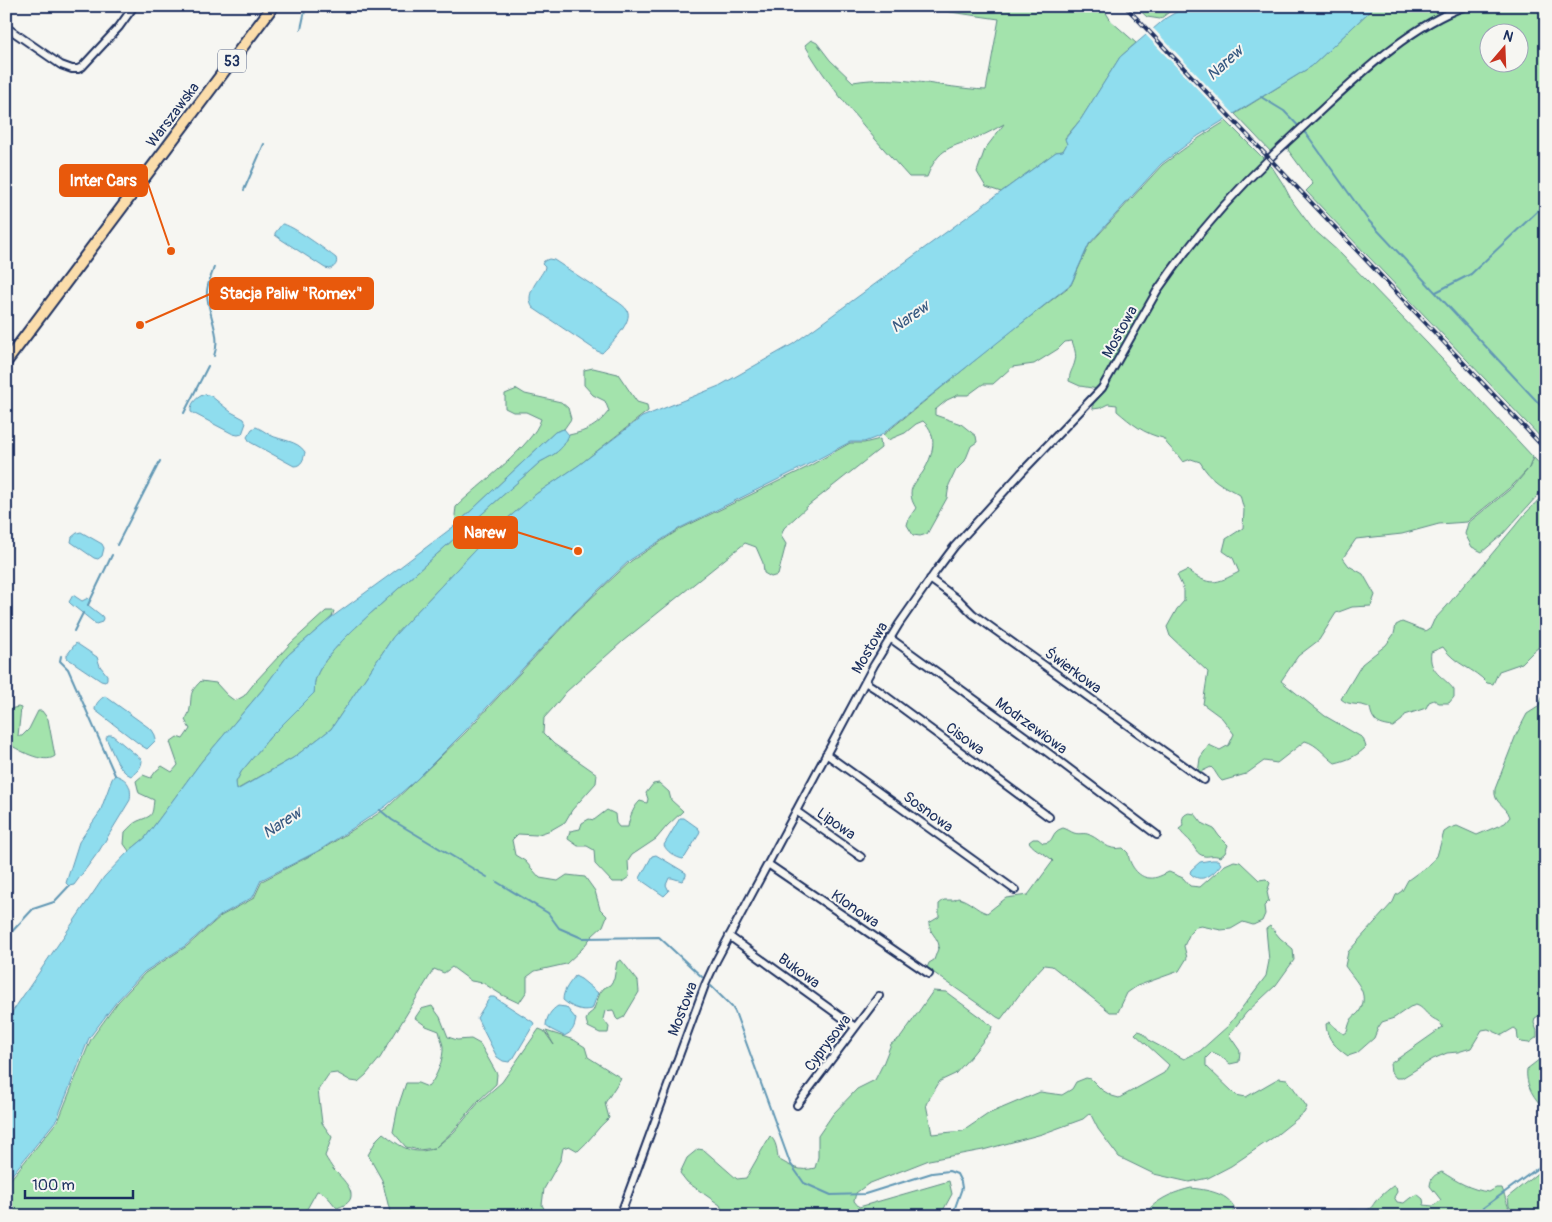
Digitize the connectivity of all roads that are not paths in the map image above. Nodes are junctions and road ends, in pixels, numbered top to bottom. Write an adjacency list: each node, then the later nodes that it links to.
1 (134, 6): 4 (street)
2 (273, 6): 5 (main road, Warszawska / 53)
3 (1466, 6): 6 (street, Mostowa)
4 (6, 27)
5 (6, 362)
6 (930, 579): 7 (street, Mostowa); 10 (street, Świerkowa)
7 (890, 638): 8 (street, Mostowa); 13 (street, Modrzewiowa)
8 (865, 682): 9 (street, Mostowa); 12 (street, Cisowa)
9 (826, 754): 11 (street, Mostowa); 16 (street, Sosnowa)
10 (1204, 780)
11 (796, 812): 14 (street, Lipowa); 15 (street, Mostowa)
12 (1049, 816)
13 (1157, 834)
14 (861, 857)
15 (768, 864): 17 (street, Mostowa); 18 (street, Klonowa)
16 (1015, 890)
17 (729, 936): 20 (street, Bukowa); 22 (street, Mostowa)
18 (929, 974)
19 (879, 996): 20 (street, Cyprysowa)
20 (855, 1027): 21 (street, Cyprysowa)
21 (797, 1105)
22 (620, 1216)

